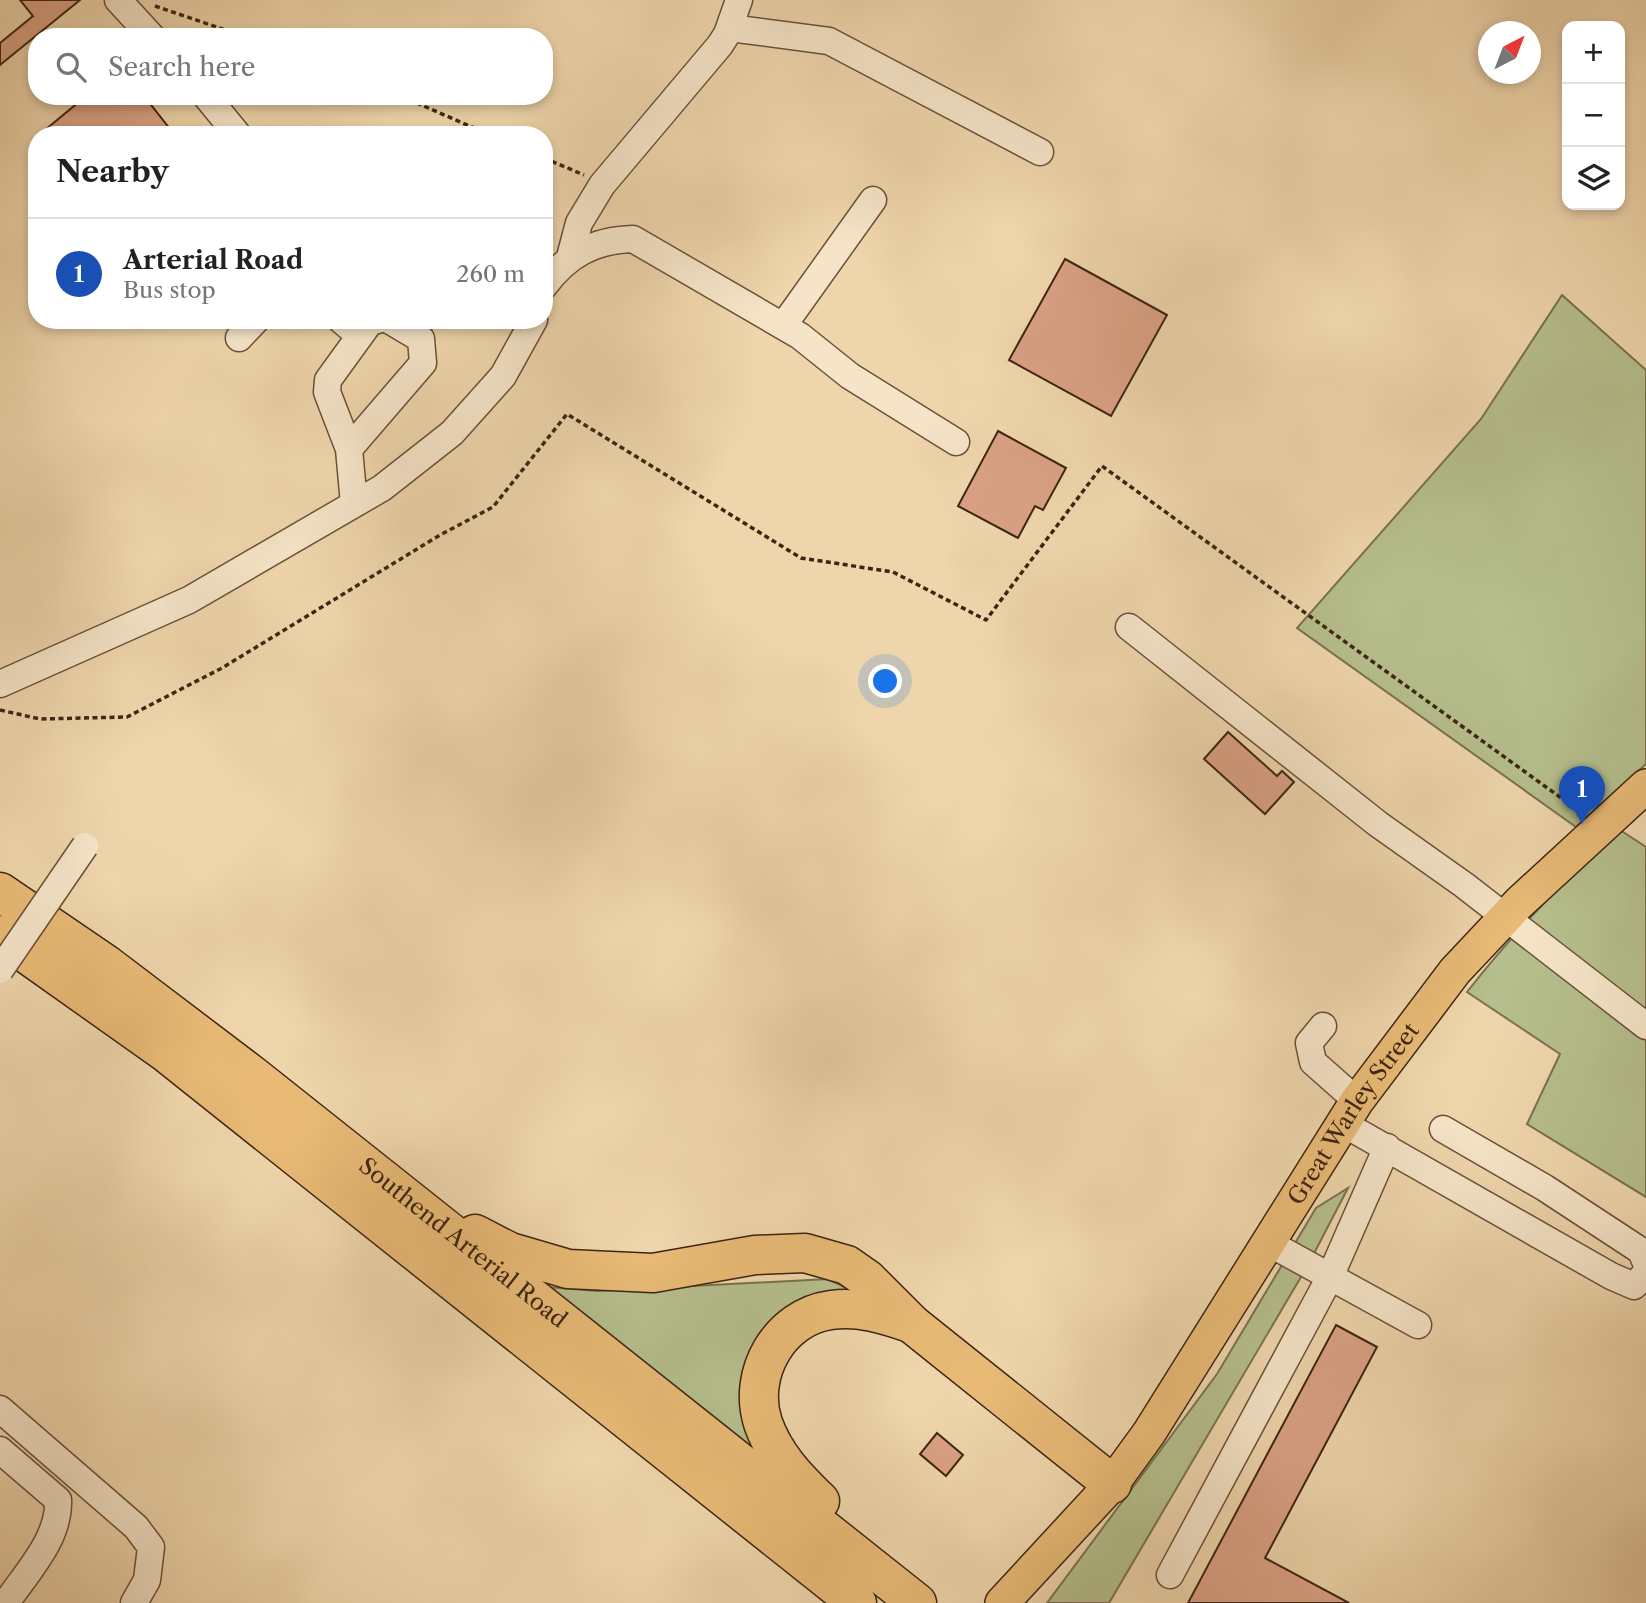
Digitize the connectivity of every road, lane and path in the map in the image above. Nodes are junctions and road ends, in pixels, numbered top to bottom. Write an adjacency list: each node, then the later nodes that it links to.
1 (118, 0): 4 (street)
2 (739, 0): 6 (street)
3 (149, 4): 5 (path)
4 (144, 28)
5 (220, 28)
6 (730, 28): 11 (street); 13 (street)
7 (213, 105): 9 (street)
8 (422, 105): 10 (path)
9 (231, 126)
10 (469, 126)
11 (1040, 152)
12 (553, 162): 13 (path)
13 (602, 185): 15 (street)
14 (873, 200): 17 (street)
15 (569, 257): 16 (street); 17 (street)
16 (553, 276)
17 (783, 326): 21 (street)
18 (357, 329): 22 (street)
19 (404, 329): 22 (street)
20 (529, 329): 23 (street)
21 (956, 442)
22 (349, 449): 23 (street)
23 (354, 504): 25 (street)
24 (1129, 627): 31 (street)
25 (0, 684)
26 (0, 710): 28 (path)
27 (1646, 786): 28 (main road, Great Warley Street)
28 (1601, 827): 31 (main road, Great Warley Street)
29 (85, 846): 33 (street, bridge)
30 (0, 892): 39 (highway, Southend Arterial Road)
31 (1506, 916): 34 (street); 36 (main road, Great Warley Street)
32 (0, 935): 52 (highway, Southend Arterial Road)
33 (0, 970)
34 (1646, 1026)
35 (1323, 1027): 36 (street)
36 (1351, 1112): 38 (street); 40 (main road, Great Warley Street)
37 (1443, 1129): 41 (street)
38 (1387, 1147): 42 (street); 43 (street)
39 (359, 1160): 44 (highway); 53 (highway, Southend Arterial Road)
40 (1267, 1242): 43 (street); 48 (main road, Great Warley Street)
41 (1646, 1263)
42 (1646, 1273)
43 (1330, 1277): 45 (street); 49 (street)
44 (912, 1324): 48 (highway); 54 (highway)
45 (1418, 1325)
46 (0, 1409): 51 (street)
47 (0, 1450): 50 (street)
48 (1112, 1484): 55 (main road, Great Warley Street)
49 (1170, 1575)
50 (6, 1603)
51 (134, 1603)
52 (856, 1603)
53 (917, 1603)
54 (937, 1603)
55 (1002, 1603)

